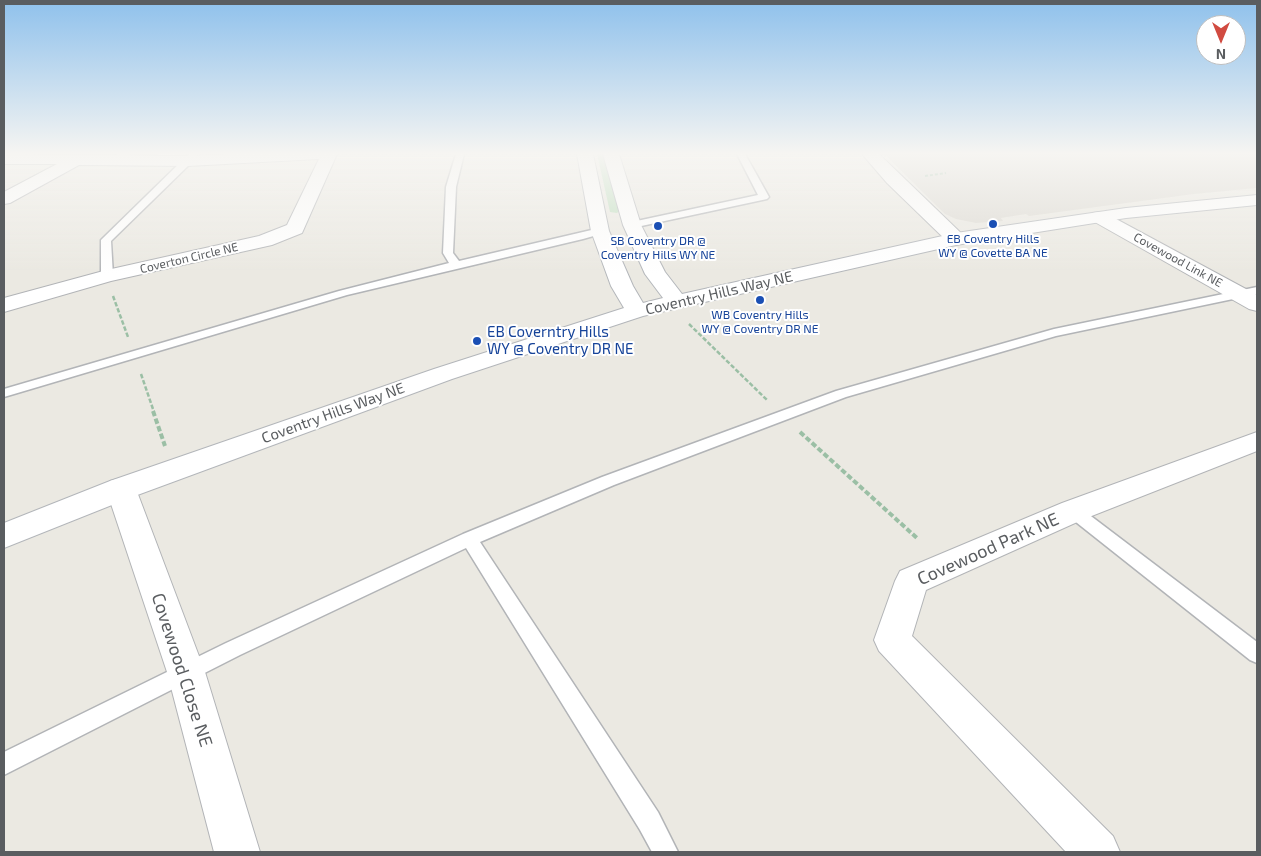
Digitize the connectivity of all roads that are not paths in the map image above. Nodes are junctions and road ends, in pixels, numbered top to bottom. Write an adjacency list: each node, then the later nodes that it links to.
1 (153, 194): 15 (lane)
2 (310, 194): 15 (street, Coverton Circle NE)
3 (452, 194): 14 (lane)
4 (594, 194): 12 (street)
5 (623, 194): 11 (street)
6 (762, 194): 11 (lane)
7 (908, 194): 13 (street)
8 (1257, 200): 9 (street, Coventry Hills Way NE)
9 (1126, 213): 10 (street, Coventry Hills Way NE); 16 (street, Covewood Link NE)
10 (1099, 217): 13 (street, Coventry Hills Way NE); 17 (street, Covewood Link NE)
11 (632, 225): 12 (street); 21 (street)
12 (600, 231): 14 (lane); 20 (street)
13 (956, 239): 21 (street, Coventry Hills Way NE)
14 (456, 265): 22 (lane)
15 (106, 276): 19 (street, Coverton Circle NE)
16 (1257, 284)
17 (1248, 293): 18 (street, Covewood Link NE); 27 (lane)
18 (1257, 304)
19 (4, 305)
20 (637, 311): 21 (street, Coventry Hills Way NE); 24 (street, Coventry Hills Way NE)
21 (681, 311)
22 (4, 393)
23 (1257, 441): 25 (street, Covewood Park NE)
24 (122, 489): 26 (street, Coventry Hills Way NE); 29 (street, Covewood Close NE)
25 (1073, 511): 28 (lane); 33 (street, Covewood Park NE)
26 (4, 536)
27 (469, 539): 29 (lane); 32 (lane)
28 (1257, 654)
29 (186, 672): 30 (lane); 31 (street, Covewood Close NE)
30 (4, 764)
31 (237, 852)
32 (666, 852)
33 (1097, 852)

